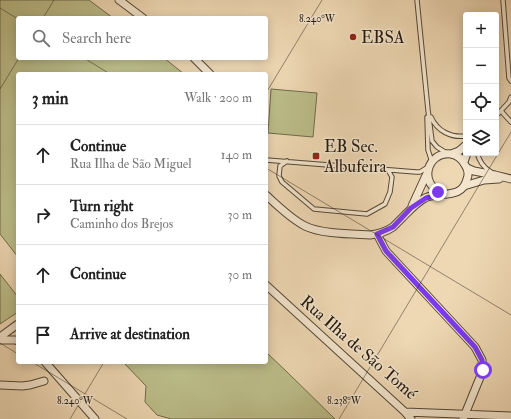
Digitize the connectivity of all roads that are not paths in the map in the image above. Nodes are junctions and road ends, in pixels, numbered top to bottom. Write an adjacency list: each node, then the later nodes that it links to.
1 (119, 0): 4 (street)
2 (417, 0): 9 (lane)
3 (503, 0): 7 (lane)
4 (140, 16)
5 (196, 60): 6 (street)
6 (208, 72)
7 (511, 81)
8 (511, 97): 10 (lane)
9 (428, 110): 12 (lane); 14 (lane); 20 (lane)
10 (501, 111): 11 (lane)
11 (511, 122)
12 (463, 136)
13 (463, 148): 14 (street)
14 (450, 154): 19 (street); 20 (street)
15 (466, 156): 19 (street)
16 (478, 156): 22 (lane)
17 (268, 160): 18 (lane)
18 (287, 161): 21 (lane); 21 (lane)
19 (465, 165): 22 (street); 24 (street)
20 (430, 166): 21 (lane); 25 (street); 27 (street)
21 (388, 170)
22 (495, 175): 23 (street)
23 (508, 179): 24 (street)
24 (464, 186): 25 (street)
25 (444, 194): 27 (street)
26 (268, 197): 28 (street)
27 (411, 208): 28 (street)
28 (377, 234): 39 (street)
29 (268, 287): 37 (street, Rua Ilha de São Tomé)
30 (16, 327): 31 (street)
31 (0, 337)
32 (0, 340): 33 (street)
33 (16, 341)
34 (47, 364): 40 (street)
35 (44, 381): 36 (street)
36 (0, 385)
37 (405, 412): 39 (street, Rua Ilha de São Tomé); 41 (street)
38 (511, 416): 39 (street, Rua Ilha de São Tomé)
39 (464, 417)
40 (95, 419)
41 (411, 419)

